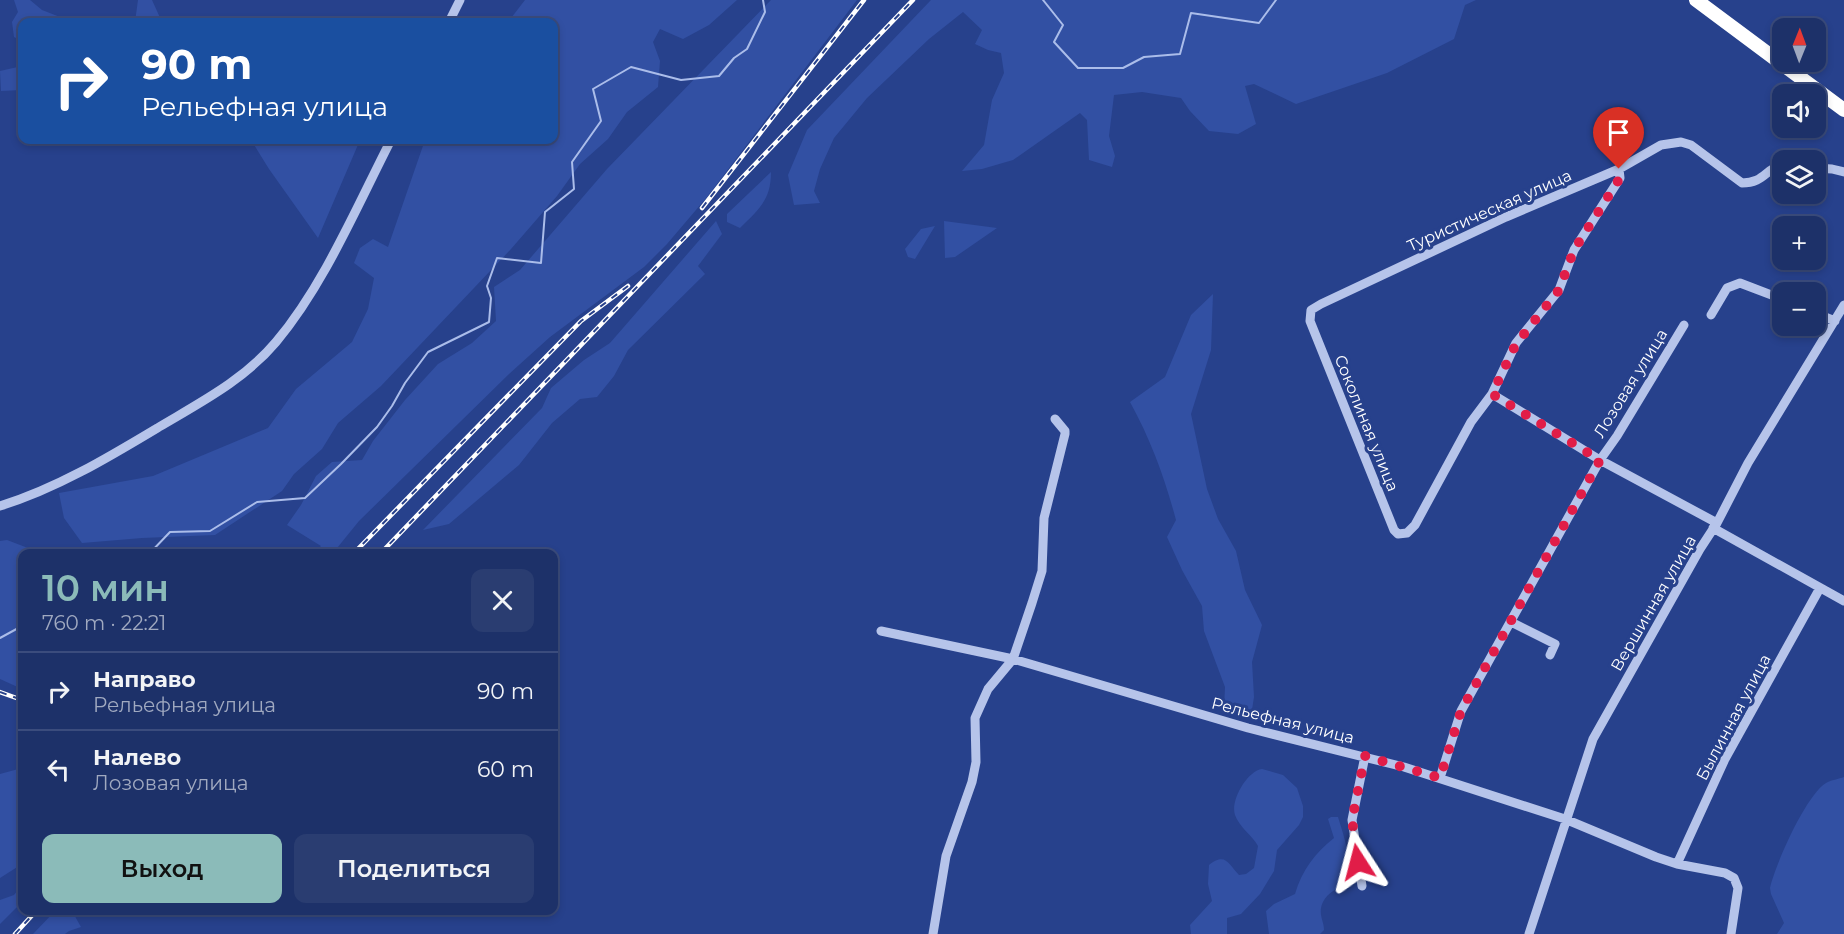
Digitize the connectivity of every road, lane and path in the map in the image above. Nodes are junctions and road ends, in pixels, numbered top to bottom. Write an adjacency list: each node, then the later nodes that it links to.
1 (460, 0): 3 (street)
2 (1696, 0): 4 (highway)
3 (451, 18)
4 (1844, 110)
5 (389, 144): 20 (street)
6 (1619, 169): 7 (street, Туристическая улица); 14 (street, Туристическая улица); 17 (street)
7 (1772, 169)
8 (1826, 170): 9 (street)
9 (1844, 172)
10 (1772, 295): 12 (street)
11 (1844, 305): 15 (street, Вершинная улица)
12 (1711, 315)
13 (1826, 317): 15 (street)
14 (1310, 321): 17 (street, Соколиная улица)
15 (1835, 321): 21 (street, Вершинная улица)
16 (1684, 325): 19 (street, Лозовая улица)
17 (1492, 394): 19 (street)
18 (1055, 419): 27 (street)
19 (1600, 460): 21 (street); 24 (street, Лозовая улица)
20 (0, 506)
21 (1715, 526): 22 (street); 30 (street, Вершинная улица)
22 (1820, 588): 23 (street); 31 (street, Былинная улица)
23 (1844, 601)
24 (1511, 622): 26 (street); 29 (street, Лозовая улица)
25 (881, 631): 27 (street, Рельефная улица)
26 (1550, 655)
27 (1013, 659): 28 (street, Рельефная улица); 33 (street)
28 (1365, 756): 29 (street, Рельефная улица); 32 (street)
29 (1440, 778): 30 (street, Рельефная улица)
30 (1565, 819): 31 (street, Рельефная улица); 34 (street, Вершинная улица)
31 (1677, 864): 35 (street, Рельефная улица)
32 (1362, 886)
33 (933, 934)
34 (1529, 934)
35 (1731, 934)

